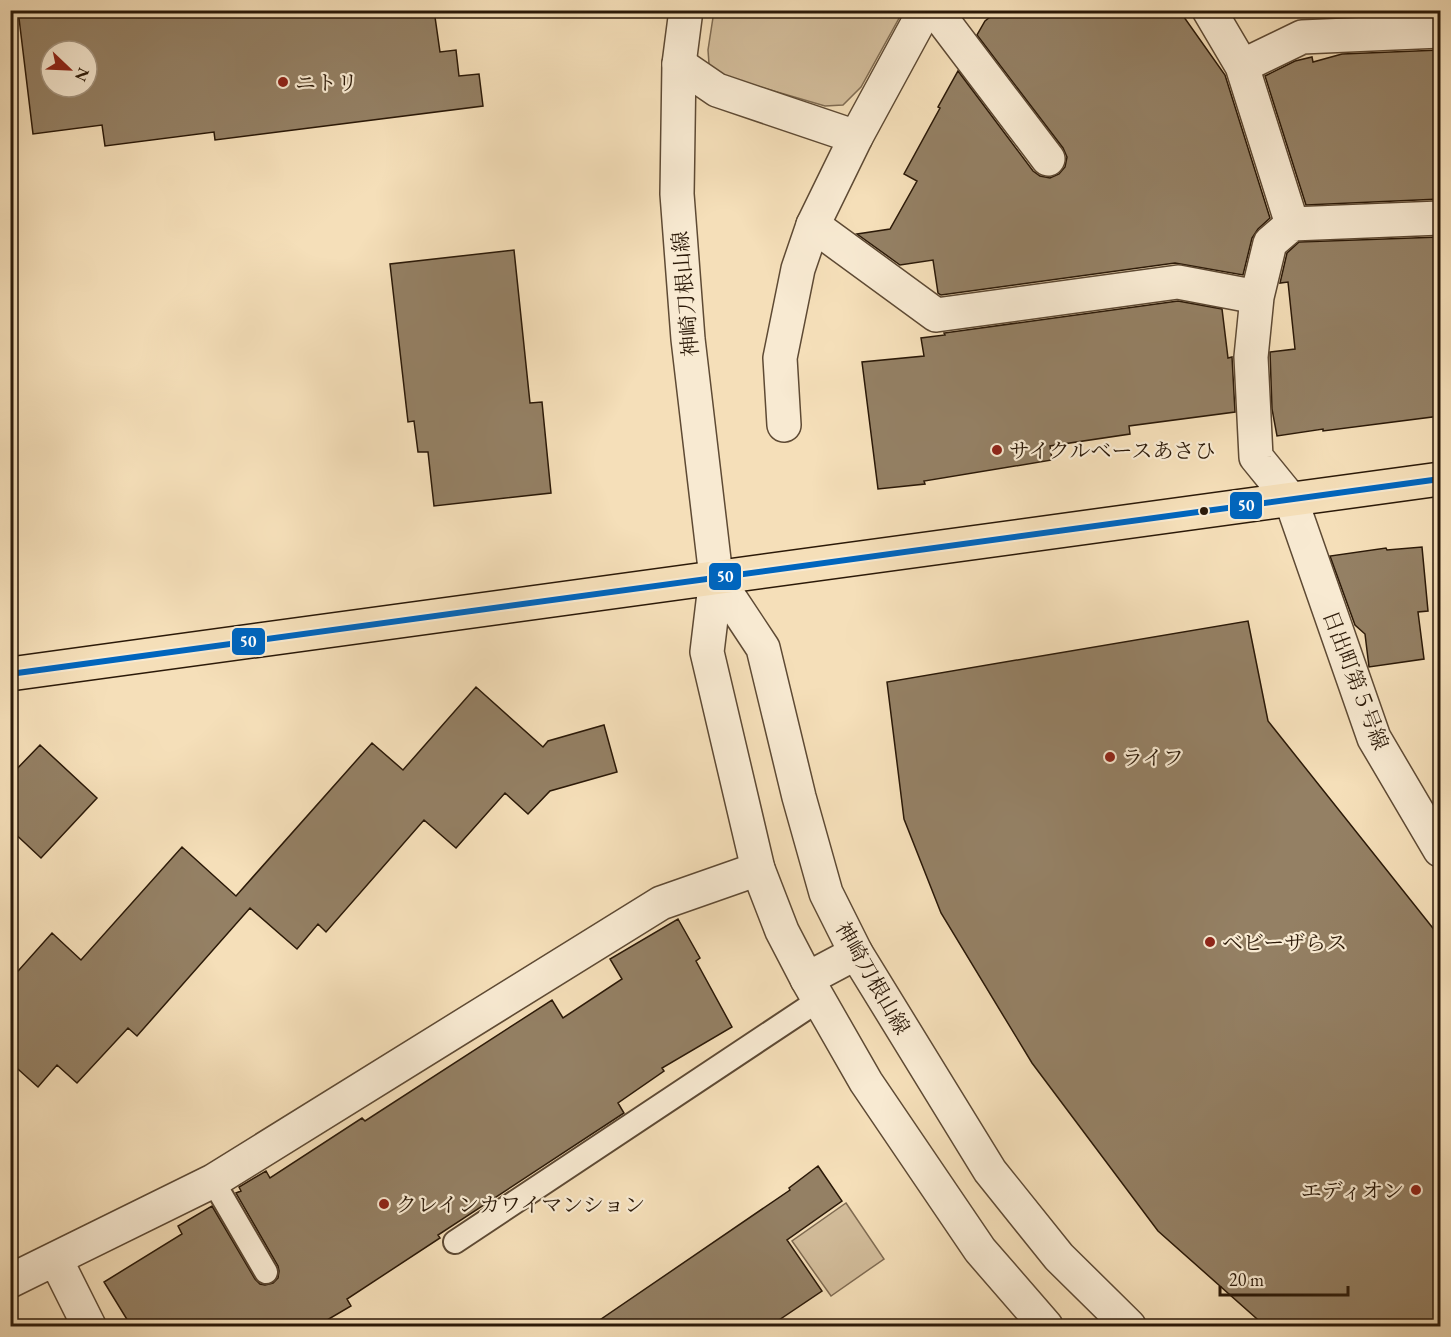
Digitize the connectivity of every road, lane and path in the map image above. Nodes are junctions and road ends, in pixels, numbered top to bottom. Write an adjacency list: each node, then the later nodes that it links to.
1 (686, 10): 6 (street, 神崎刀根山線)
2 (926, 10): 8 (street)
3 (935, 10): 9 (street)
4 (1209, 10): 7 (street)
5 (1440, 31): 7 (street)
6 (679, 64): 8 (street); 17 (street, 神崎刀根山線)
7 (1242, 66): 11 (street)
8 (856, 136): 12 (street)
9 (1048, 159)
10 (1440, 218): 11 (street)
11 (1292, 224): 13 (street, 日出町第５号線)
12 (813, 225): 13 (street); 14 (street)
13 (1257, 297): 16 (street, 日出町第５号線)
14 (784, 425)
15 (1440, 479): 16 (highway)
16 (1291, 500): 17 (highway); 19 (street, 日出町第５号線)
17 (716, 577): 18 (highway); 20 (street, 神崎刀根山線); 21 (street, 神崎刀根山線)
18 (10, 674)
19 (1440, 850)
20 (758, 869): 22 (street, 神崎刀根山線); 23 (street)
21 (856, 953): 22 (street); 30 (street, 神崎刀根山線)
22 (813, 990): 24 (lane); 29 (street, 神崎刀根山線)
23 (213, 1181): 25 (street); 26 (lane)
24 (455, 1242)
25 (56, 1260): 27 (street); 28 (street)
26 (266, 1272)
27 (10, 1281)
28 (89, 1326)
29 (1046, 1326)
30 (1128, 1326)

